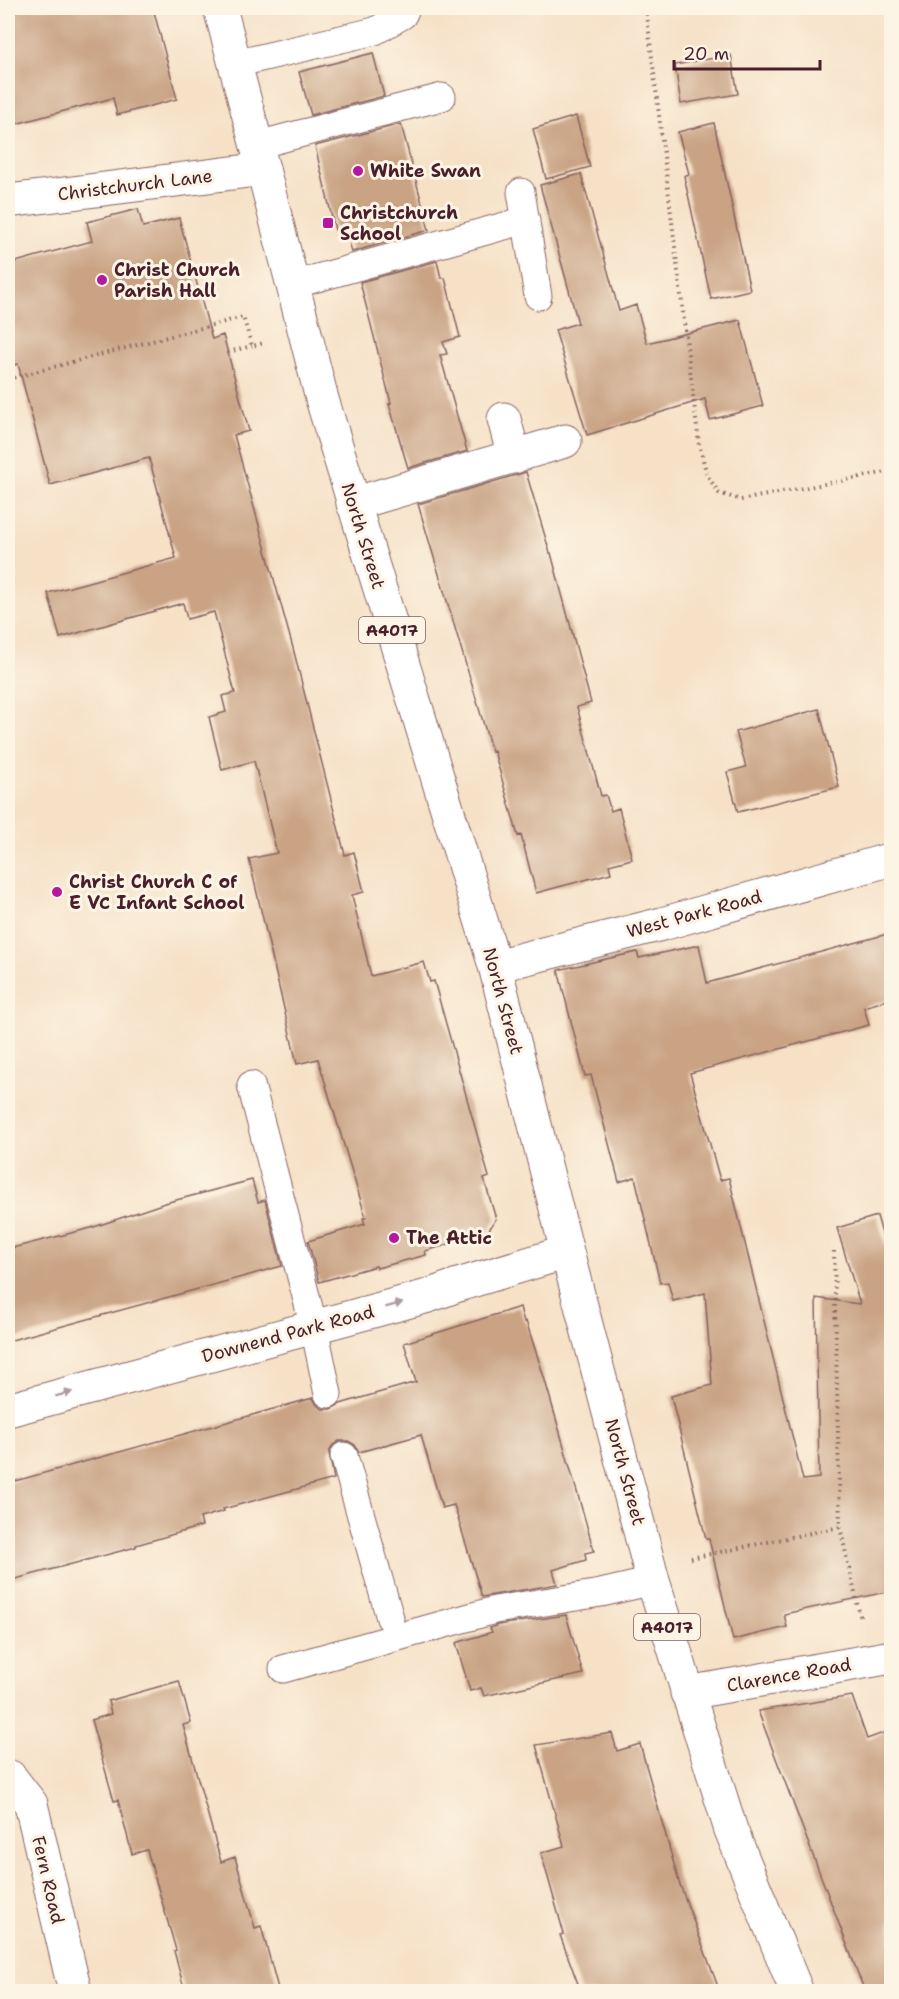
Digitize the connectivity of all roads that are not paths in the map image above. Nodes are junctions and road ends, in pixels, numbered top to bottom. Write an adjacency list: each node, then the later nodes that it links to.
1 (220, 8): 3 (main road, North Street / A4017)
2 (406, 8): 3 (lane)
3 (235, 64): 5 (main road, North Street / A4017)
4 (442, 97): 5 (lane)
5 (260, 157): 7 (main road, Christchurch Lane); 9 (main road, North Street / A4017)
6 (521, 192): 8 (lane)
7 (8, 201)
8 (526, 220): 9 (lane); 10 (lane)
9 (292, 285): 14 (main road, North Street / A4017)
10 (538, 296)
11 (504, 420): 13 (main road)
12 (565, 441): 13 (main road)
13 (514, 457): 14 (main road)
14 (353, 504): 16 (main road, North Street / A4017)
15 (891, 859): 16 (main road, West Park Road)
16 (495, 966): 18 (main road, North Street / A4017)
17 (250, 1085): 19 (lane)
18 (567, 1252): 19 (main road, Downend Park Road, one-way to 18); 23 (main road, North Street / A4017)
19 (314, 1327): 20 (lane); 21 (main road, Downend Park Road, one-way to 19)
20 (328, 1394)
21 (8, 1410)
22 (344, 1456): 24 (lane)
23 (652, 1574): 26 (lane); 27 (main road, North Street / A4017)
24 (390, 1618)
25 (881, 1659): 27 (main road, Clarence Road)
26 (284, 1669)
27 (687, 1693): 30 (main road, North Street / A4017)
28 (8, 1777): 29 (main road, Fern Road)
29 (75, 1992)
30 (797, 1992)

